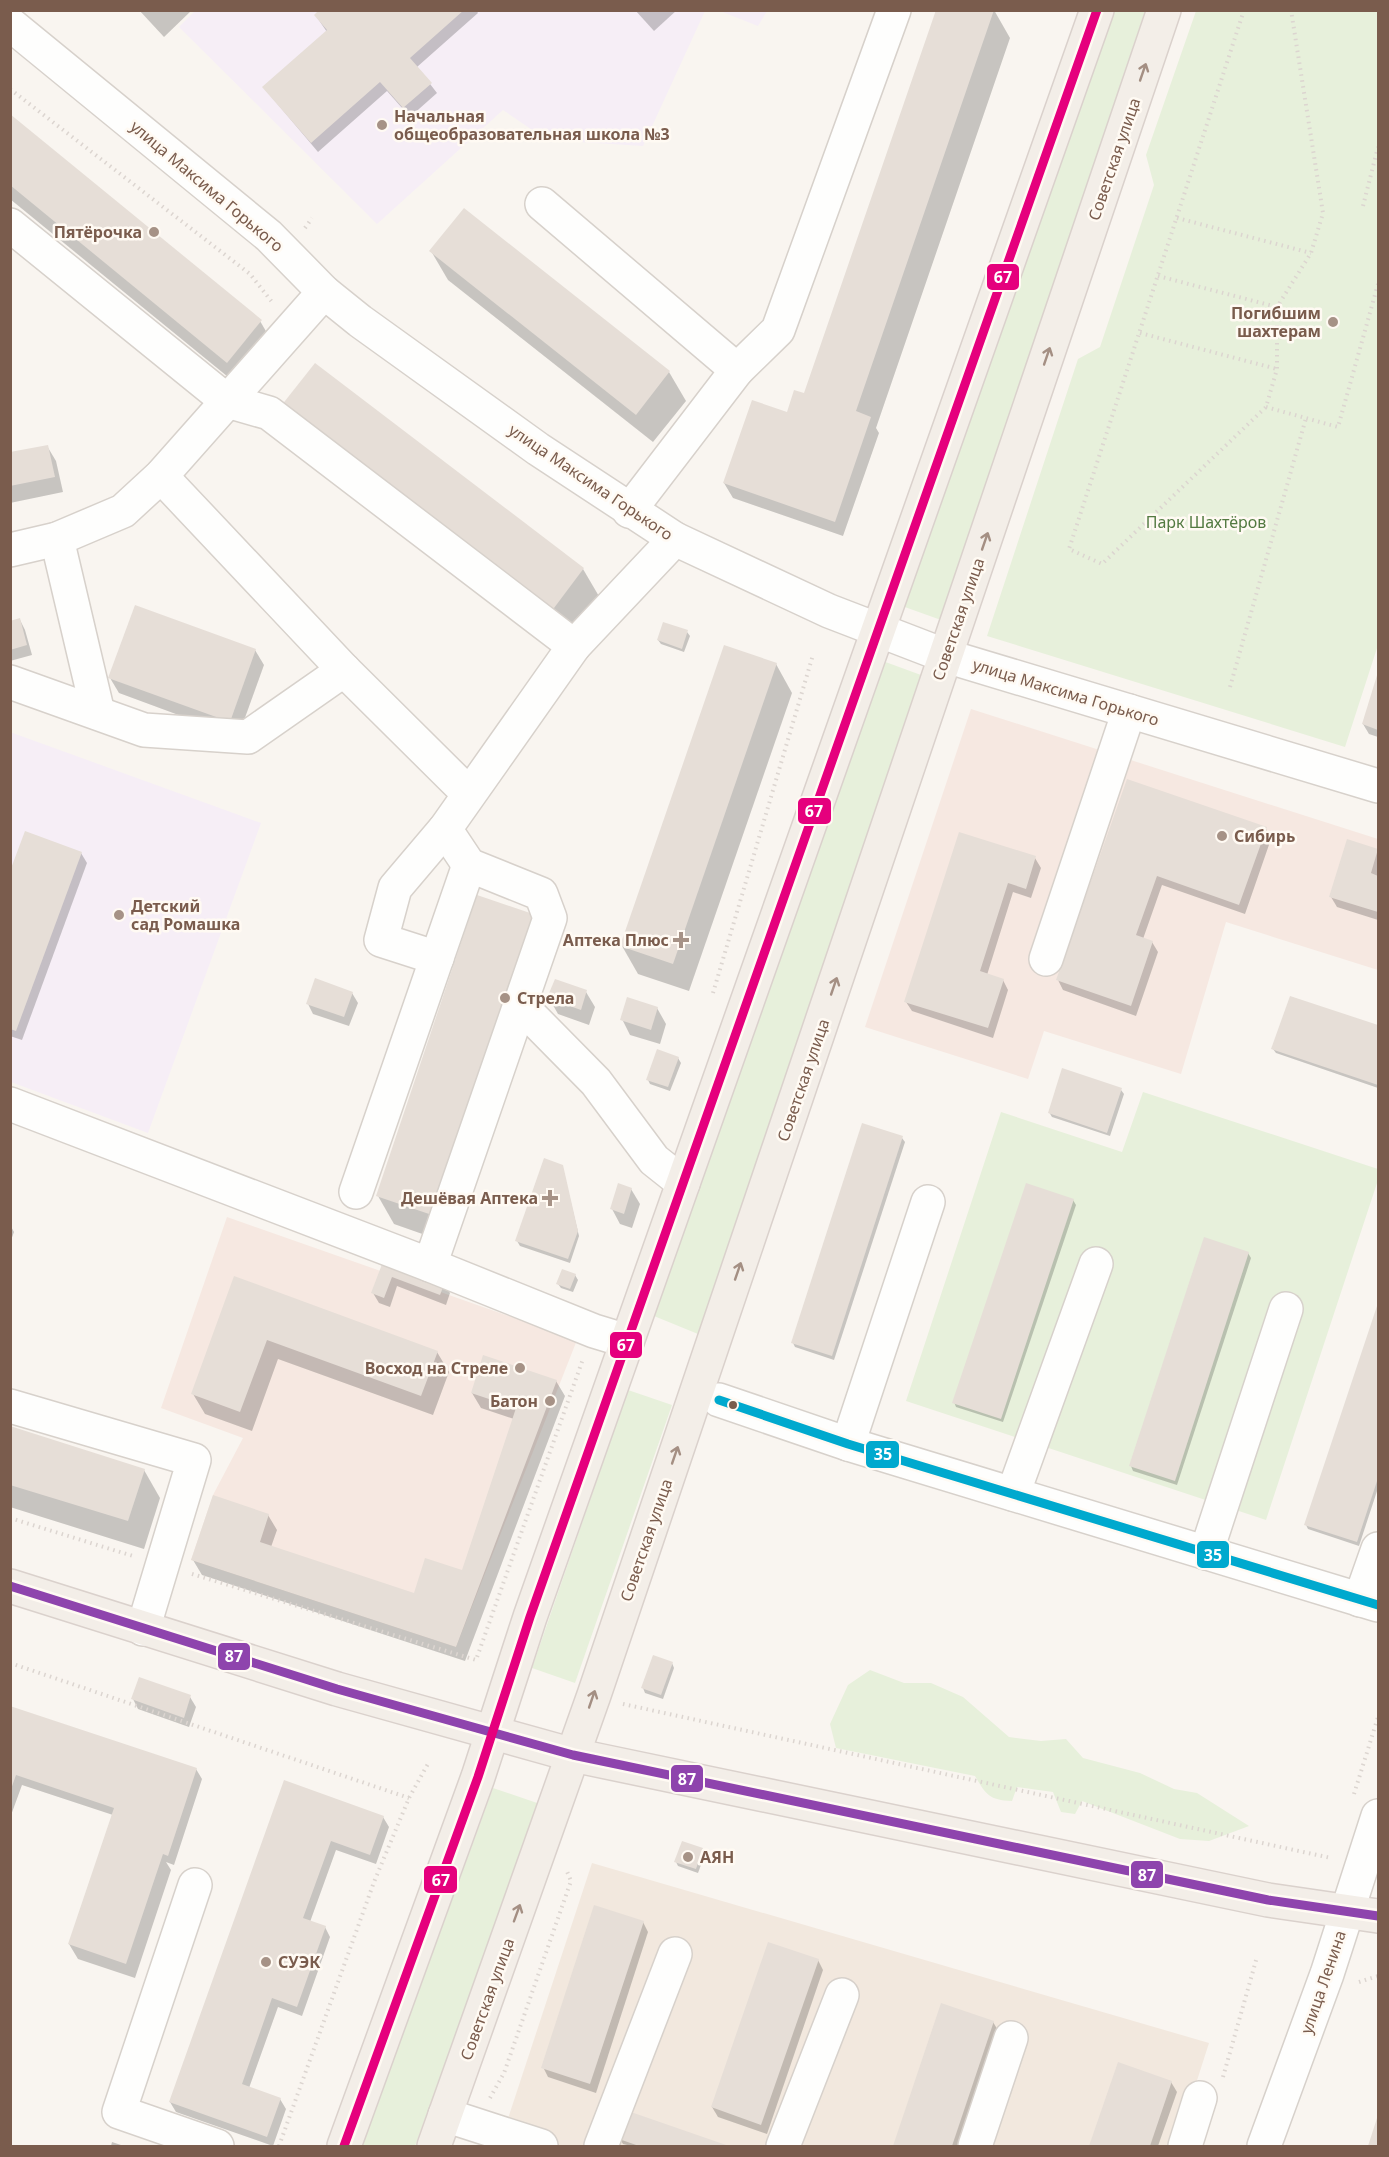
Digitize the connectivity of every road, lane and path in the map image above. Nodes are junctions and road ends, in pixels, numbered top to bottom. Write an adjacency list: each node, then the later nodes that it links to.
1 (894, 10): 21 (street)
2 (1097, 10): 30 (main road)
3 (1164, 10): 32 (main road, Советская улица, one-way to 3)
4 (1244, 10): 11 (path)
5 (1291, 10): 13 (path)
6 (10, 24): 16 (street, улица Максима Горького)
7 (10, 89): 18 (path)
8 (1378, 147): 10 (path)
9 (542, 204): 21 (street)
10 (1363, 206)
11 (1177, 218): 13 (path); 14 (path)
12 (10, 225): 22 (street)
13 (1311, 253): 17 (path)
14 (1158, 276): 17 (path); 19 (path)
15 (1378, 284): 24 (path)
16 (324, 292): 18 (street); 26 (street, улица Максима Горького)
17 (1277, 307): 20 (path)
18 (291, 327): 22 (street)
19 (1140, 333): 20 (path); 23 (path)
20 (1277, 369): 23 (path)
21 (737, 370): 26 (street)
22 (227, 401): 25 (street); 31 (street)
23 (1266, 407): 24 (path)
24 (1306, 418): 35 (path)
25 (161, 476): 27 (street); 33 (street)
26 (629, 511): 28 (street, улица Максима Горького)
27 (57, 539): 29 (street); 37 (street)
28 (675, 539): 30 (street, улица Максима Горького); 31 (street)
29 (10, 550)
30 (877, 630): 32 (street, улица Максима Горького); 46 (main road)
31 (574, 646): 39 (street)
32 (946, 656): 36 (street, улица Максима Горького); 69 (main road, Советская улица, one-way to 32)
33 (344, 670): 37 (street); 39 (street)
34 (10, 682): 37 (street)
35 (1230, 687)
36 (1129, 711): 38 (street, улица Максима Горького); 43 (street)
37 (98, 713)
38 (1378, 786)
39 (468, 793): 40 (street)
40 (445, 829): 41 (street); 42 (street)
41 (469, 865): 42 (street); 44 (street)
42 (437, 958): 47 (street)
43 (1046, 959)
44 (519, 1005): 46 (street); 50 (street)
45 (10, 1104): 50 (street)
46 (682, 1183): 52 (main road)
47 (356, 1192)
48 (928, 1202): 55 (street)
49 (1095, 1264): 56 (street)
50 (430, 1265): 52 (street)
51 (1287, 1309): 59 (street)
52 (627, 1341): 68 (main road)
53 (719, 1400): 55 (street)
54 (10, 1406): 60 (street)
55 (848, 1444): 56 (street)
56 (1013, 1494): 59 (street)
57 (10, 1518): 60 (path)
58 (1378, 1550): 62 (street)
59 (1206, 1553): 62 (street)
60 (162, 1565): 63 (street); 64 (path)
61 (10, 1586): 63 (main road)
62 (1369, 1602)
63 (143, 1629): 68 (main road)
64 (476, 1660)
65 (10, 1663): 71 (path)
66 (619, 1703): 73 (path)
67 (1378, 1717): 72 (path)
68 (492, 1733): 69 (main road); 87 (main road)
69 (573, 1755): 76 (main road); 84 (main road, Советская улица, one-way to 69)
70 (429, 1762): 71 (path)
71 (409, 1798): 86 (path)
72 (1365, 1810): 76 (street, улица Ленина)
73 (1334, 1858)
74 (564, 1866): 84 (path)
75 (195, 1885): 85 (street)
76 (1363, 1913): 94 (street, улица Ленина)
77 (675, 1954): 90 (street)
78 (1257, 1957): 83 (path)
79 (1378, 1976): 80 (path)
80 (1356, 1983)
81 (842, 1995): 91 (street)
82 (1011, 2038): 92 (street)
83 (1211, 2092): 93 (street)
84 (460, 2119): 88 (main road, Советская улица); 89 (street)
85 (216, 2146)
86 (279, 2146)
87 (344, 2146)
88 (434, 2146)
89 (541, 2146)
90 (601, 2146)
91 (783, 2146)
92 (975, 2146)
93 (1185, 2146)
94 (1264, 2146)

